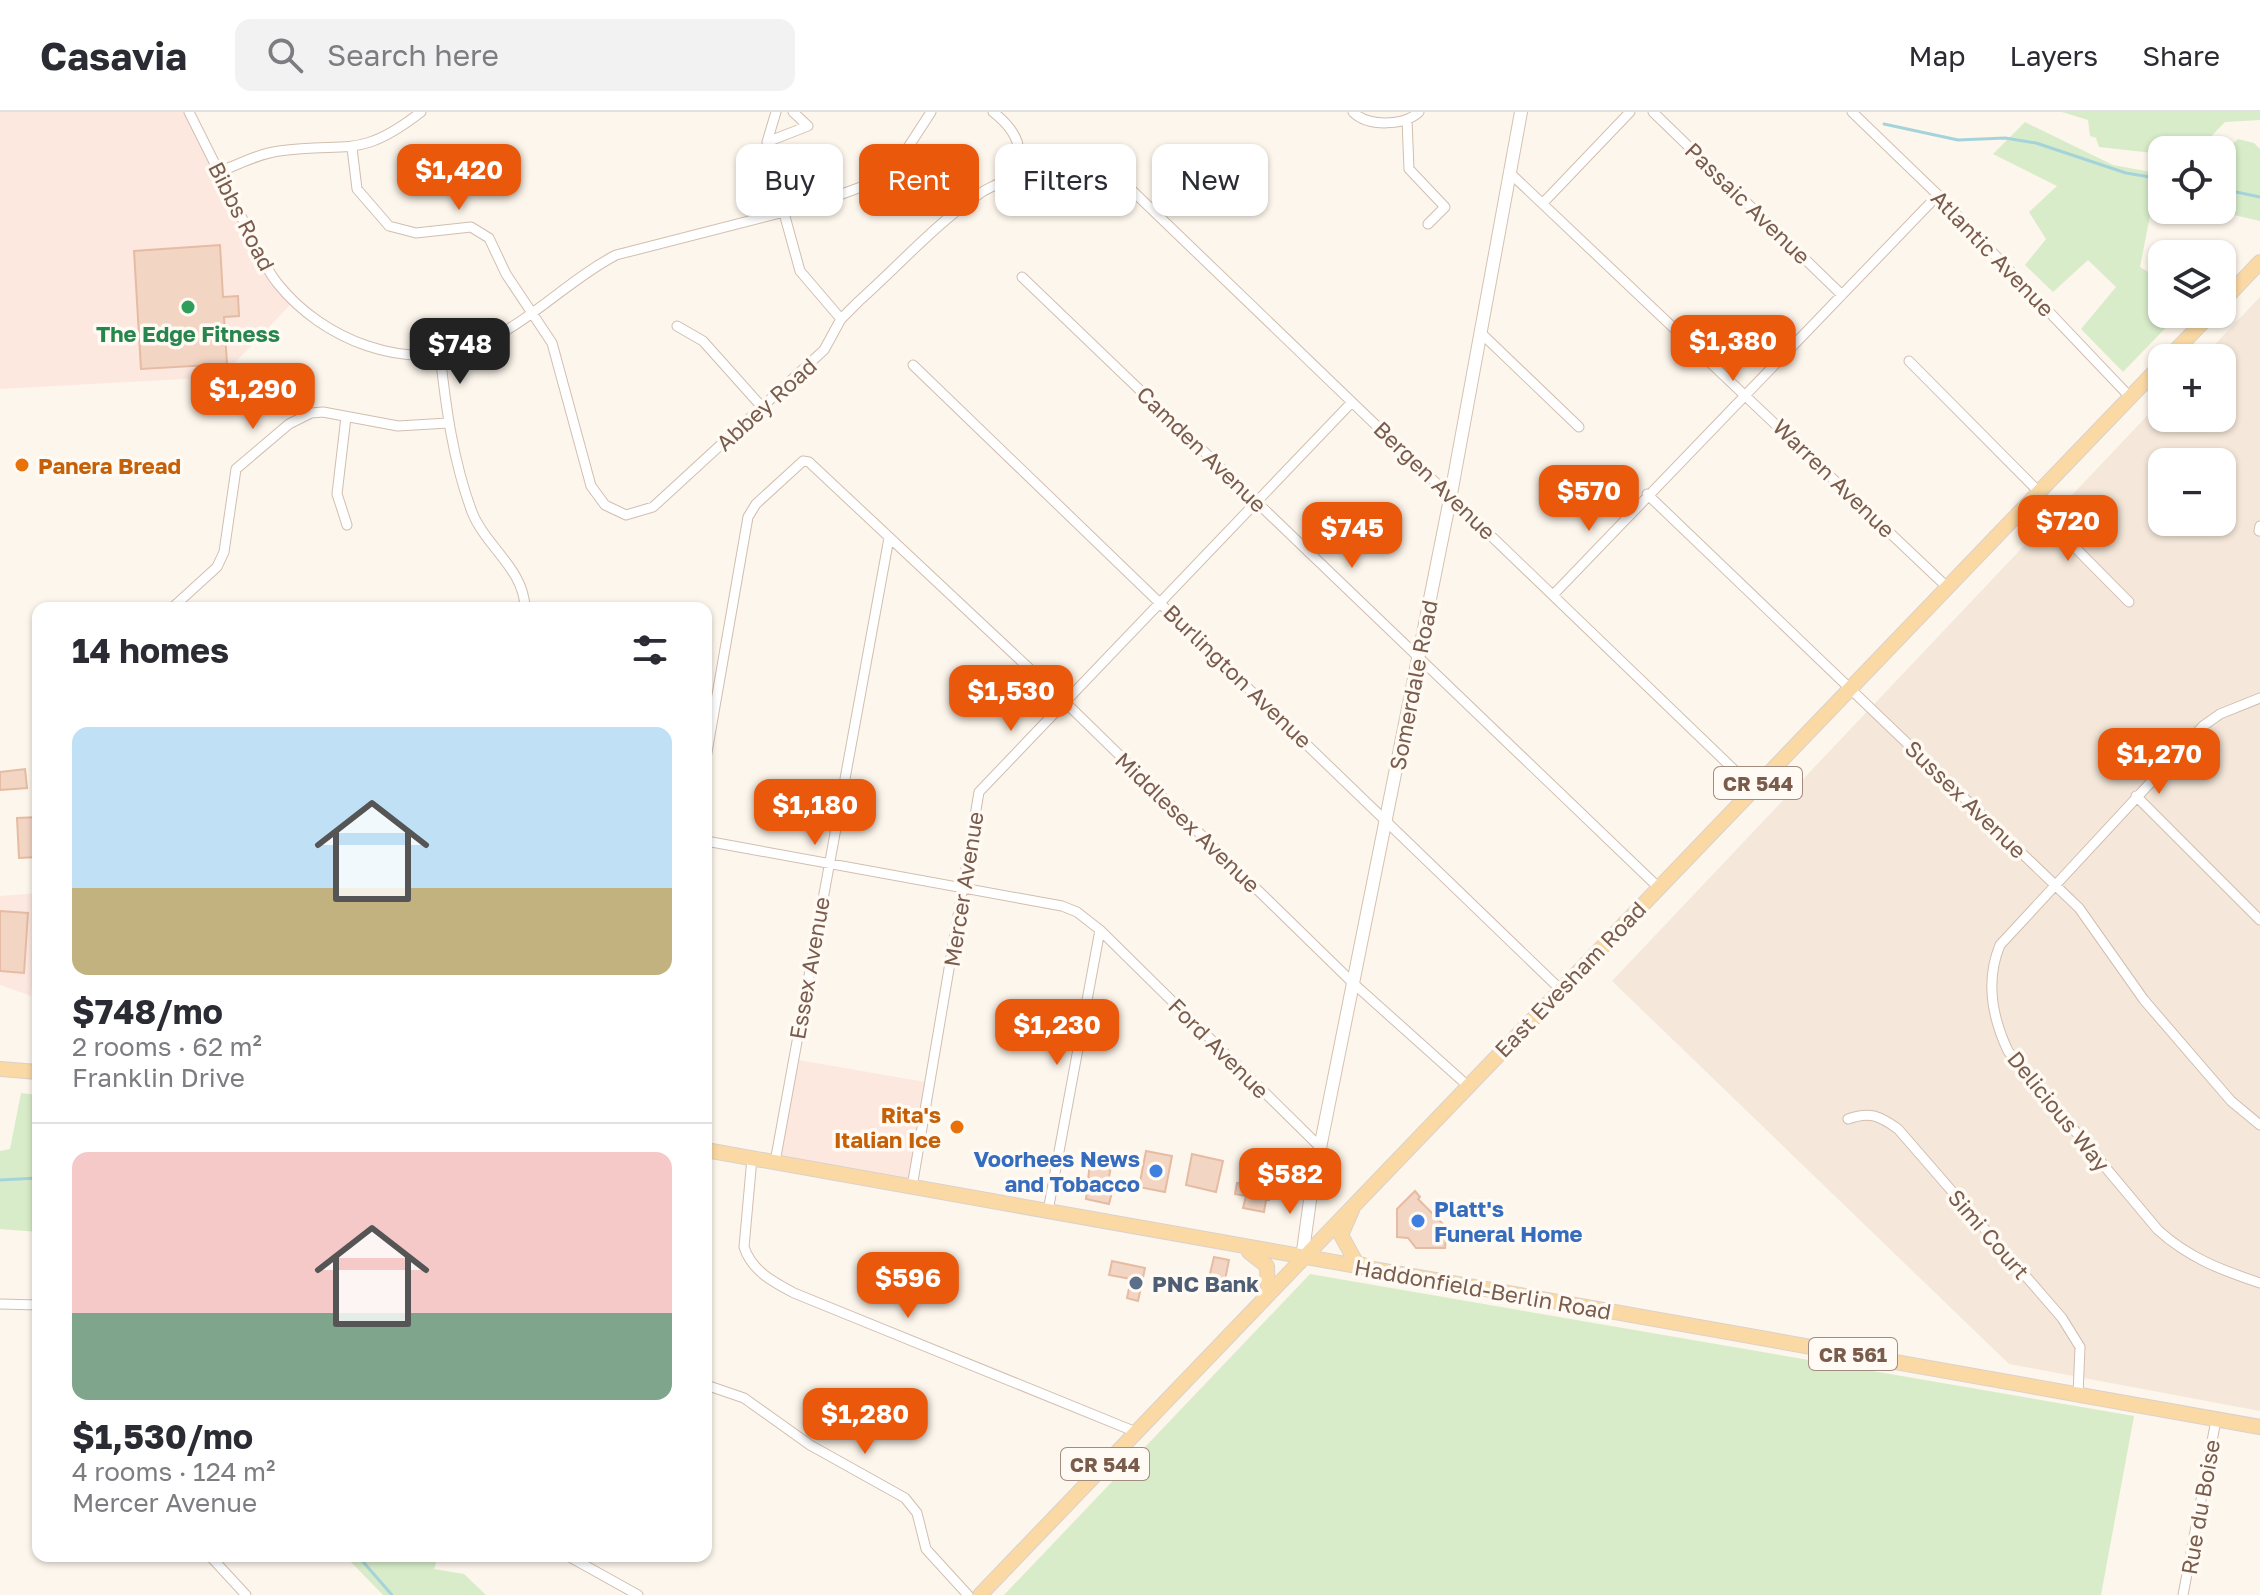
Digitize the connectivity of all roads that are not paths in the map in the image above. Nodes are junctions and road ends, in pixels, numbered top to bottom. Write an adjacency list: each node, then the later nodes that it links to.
1 (189, 112): 16 (street, Bibbs Road)
2 (421, 112): 15 (street)
3 (776, 112): 14 (street)
4 (793, 112): 14 (street)
5 (931, 112): 18 (street, Bibbs Road)
6 (993, 112): 30 (street, Abbey Road)
7 (1353, 112): 13 (street)
8 (1419, 112): 13 (street)
9 (1521, 112): 17 (main road, Somerdale Road)
10 (1630, 112): 21 (street)
11 (1653, 112): 28 (street, Passaic Avenue)
12 (1852, 112): 20 (street, Atlantic Avenue)
13 (1407, 120): 24 (street)
14 (767, 142)
15 (352, 148): 16 (street); 29 (street)
16 (219, 172): 35 (street, Bibbs Road)
17 (1510, 173): 21 (street, Warren Avenue); 33 (main road, Somerdale Road)
18 (843, 194)
19 (1136, 194): 41 (street, Bergen Avenue)
20 (1938, 195): 28 (street); 40 (street, Atlantic Avenue)
21 (1543, 203): 39 (street, Warren Avenue)
22 (767, 216): 29 (street, Bibbs Road)
23 (784, 216): 30 (street)
24 (1428, 224)
25 (2260, 262): 27 (main road)
26 (1022, 277): 49 (street, Camden Avenue)
27 (2236, 287)
28 (1842, 295): 39 (street)
29 (531, 313): 35 (street, Bibbs Road); 42 (street, Abbey Road)
30 (841, 319): 42 (street, Abbey Road)
31 (677, 326): 42 (street)
32 (2197, 328): 34 (main road)
33 (1481, 333): 45 (street); 46 (main road, Somerdale Road)
34 (2182, 344)
35 (440, 354): 44 (street)
36 (1909, 361): 48 (street)
37 (913, 365): 54 (street, Burlington Avenue)
38 (2148, 378): 40 (main road, East Evesham Road / CR 544)
39 (1746, 394): 47 (street); 52 (street, Warren Avenue)
40 (2130, 397): 48 (main road, East Evesham Road / CR 544)
41 (1352, 402): 46 (street, Bergen Avenue); 49 (street, Mercer Avenue)
42 (762, 407)
43 (346, 417): 44 (street); 50 (street); 55 (street)
44 (448, 423): 56 (street)
45 (1579, 427)
46 (1451, 494): 53 (street, Bergen Avenue); 58 (main road, Somerdale Road)
47 (1647, 494): 53 (street); 59 (street, Sussex Avenue)
48 (2034, 497): 52 (main road, East Evesham Road / CR 544); 57 (street)
49 (1255, 500): 54 (street, Mercer Avenue); 58 (street, Camden Avenue)
50 (347, 525)
51 (889, 538): 61 (street, Middlesex Avenue); 62 (street, Middlesex Avenue); 67 (street, Essex Avenue)
52 (1947, 587): 59 (main road, East Evesham Road / CR 544)
53 (1554, 594): 63 (street, Bergen Avenue)
54 (1160, 600): 61 (street, Mercer Avenue); 65 (street, Burlington Avenue)
55 (179, 602)
56 (524, 602)
57 (2129, 602)
58 (1419, 656): 65 (main road, Somerdale Road); 70 (street, Camden Avenue)
59 (1851, 689): 63 (main road, East Evesham Road / CR 544); 68 (street, Sussex Avenue)
60 (2260, 698): 64 (street, Delicious Way)
61 (1064, 701): 69 (street, Mercer Avenue); 73 (street, Middlesex Avenue)
62 (712, 724)
63 (1753, 788): 70 (main road, East Evesham Road / CR 544)
64 (2136, 796): 68 (street, Delicious Way); 71 (street)
65 (1385, 820): 73 (main road, Somerdale Road); 74 (street, Burlington Avenue)
66 (712, 842): 67 (street, Ford Avenue)
67 (828, 863): 69 (street, Ford Avenue); 83 (street, Essex Avenue)
68 (2054, 884): 79 (street, Sussex Avenue); 90 (street, Delicious Way)
69 (964, 887): 72 (street, Ford Avenue); 84 (street, Mercer Avenue)
70 (1658, 887): 74 (main road, East Evesham Road / CR 544)
71 (2260, 920)
72 (1100, 930): 80 (street, Ford Avenue); 86 (street)
73 (1353, 983): 77 (street, Middlesex Avenue); 80 (main road, Somerdale Road)
74 (1560, 989): 77 (main road, East Evesham Road / CR 544)
75 (0, 1069): 76 (main road)
76 (32, 1072)
77 (1468, 1086): 85 (main road, East Evesham Road / CR 544)
78 (1848, 1119): 95 (street, Simi Court)
79 (2260, 1125)
80 (1320, 1147): 88 (main road, Somerdale Road)
81 (712, 1151): 82 (main road, Haddonfield-Berlin Road / CR 561)
82 (752, 1158): 83 (main road, Haddonfield-Berlin Road / CR 561); 98 (street)
83 (775, 1162): 84 (main road, Haddonfield-Berlin Road / CR 561)
84 (912, 1187): 86 (main road, Haddonfield-Berlin Road / CR 561)
85 (1356, 1202): 88 (main road, East Evesham Road / CR 544); 89 (main road)
86 (1048, 1211): 87 (main road, Haddonfield-Berlin Road / CR 561)
87 (1243, 1247): 88 (main road, Haddonfield-Berlin Road / CR 561); 91 (main road)
88 (1302, 1258): 89 (main road, Haddonfield-Berlin Road / CR 561); 91 (main road, East Evesham Road / CR 544)
89 (1370, 1269): 95 (main road, Haddonfield-Berlin Road / CR 561)
90 (2260, 1283)
91 (1268, 1293): 98 (main road, East Evesham Road / CR 544)
92 (0, 1304): 93 (street)
93 (32, 1305)
94 (712, 1387): 103 (street)
95 (2078, 1395): 96 (main road, Haddonfield-Berlin Road / CR 561)
96 (2216, 1420): 97 (main road, Haddonfield-Berlin Road / CR 561); 105 (street, Rue du Boise)
97 (2260, 1427)
98 (1136, 1432): 104 (main road, East Evesham Road / CR 544)
99 (216, 1562): 101 (street)
100 (579, 1562): 102 (street)
101 (246, 1595)
102 (638, 1595)
103 (968, 1595)
104 (980, 1595)
105 (2183, 1595)

